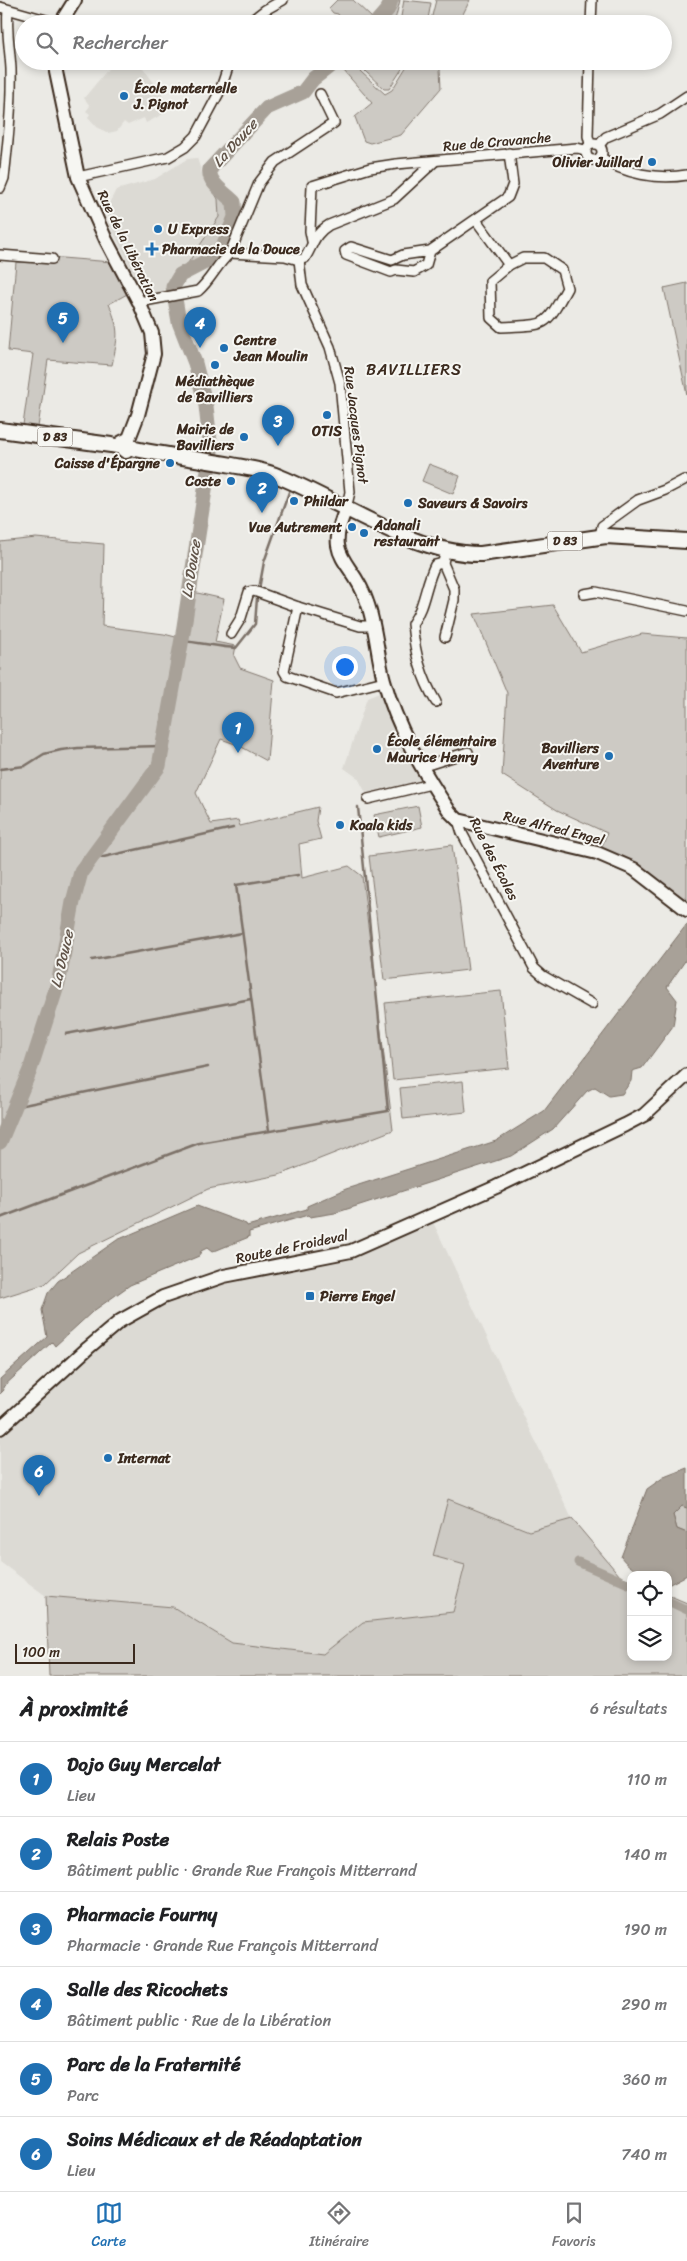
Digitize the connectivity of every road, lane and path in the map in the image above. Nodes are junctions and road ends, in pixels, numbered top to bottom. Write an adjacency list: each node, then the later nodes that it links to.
1 (75, 0): 6 (street)
2 (283, 0): 7 (street)
3 (592, 0): 8 (street)
4 (4, 8): 5 (street); 15 (street)
5 (28, 15)
6 (66, 15)
7 (259, 15)
8 (591, 15)
9 (56, 70): 20 (street, Rue de la Libération)
10 (227, 70): 20 (street)
11 (590, 70): 14 (street)
12 (320, 94): 25 (street)
13 (687, 96): 14 (street)
14 (591, 146): 16 (street, Rue de Cravanche); 17 (street); 17 (street)
15 (4, 150): 21 (street)
16 (509, 153): 18 (street, Rue de Cravanche); 22 (street)
17 (600, 157): 19 (street)
18 (434, 162): 23 (street, Rue de Cravanche); 23 (street)
19 (687, 175)
20 (78, 177): 30 (street, Rue de la Libération)
21 (0, 188)
22 (476, 220): 24 (street); 29 (street)
23 (312, 241): 28 (street, Rue de Cravanche)
24 (430, 251): 24 (street)
25 (230, 253): 28 (street); 30 (street)
26 (0, 256): 27 (street)
27 (52, 259)
28 (299, 260): 34 (street, Rue Jacques Pignot)
29 (510, 265): 29 (street)
30 (139, 302): 32 (street, Rue de la Libération)
31 (0, 430): 32 (main road, D 83)
32 (127, 445): 34 (main road, D 83)
33 (684, 480): 35 (street)
34 (346, 509): 37 (main road, D 83); 41 (street, Rue des Écoles)
35 (600, 537): 36 (main road, D 83); 37 (main road, D 83)
36 (687, 541)
37 (444, 557): 43 (street); 45 (street)
38 (584, 594): 40 (street)
39 (298, 607): 41 (street); 42 (street); 44 (street)
40 (687, 611)
41 (373, 626): 44 (street, Rue des Écoles)
42 (231, 634)
43 (445, 637)
44 (384, 681): 47 (street, Rue des Écoles)
45 (436, 702)
46 (468, 752): 47 (street)
47 (421, 767): 48 (street, Rue des Écoles)
48 (431, 784): 49 (street); 50 (street, Rue des Écoles)
49 (368, 799)
50 (463, 821): 51 (street, Rue Alfred Engel); 52 (street, Rue des Écoles)
51 (687, 910)
52 (592, 1004)
53 (687, 1075): 54 (street, Route de Froideval)
54 (0, 1428)

